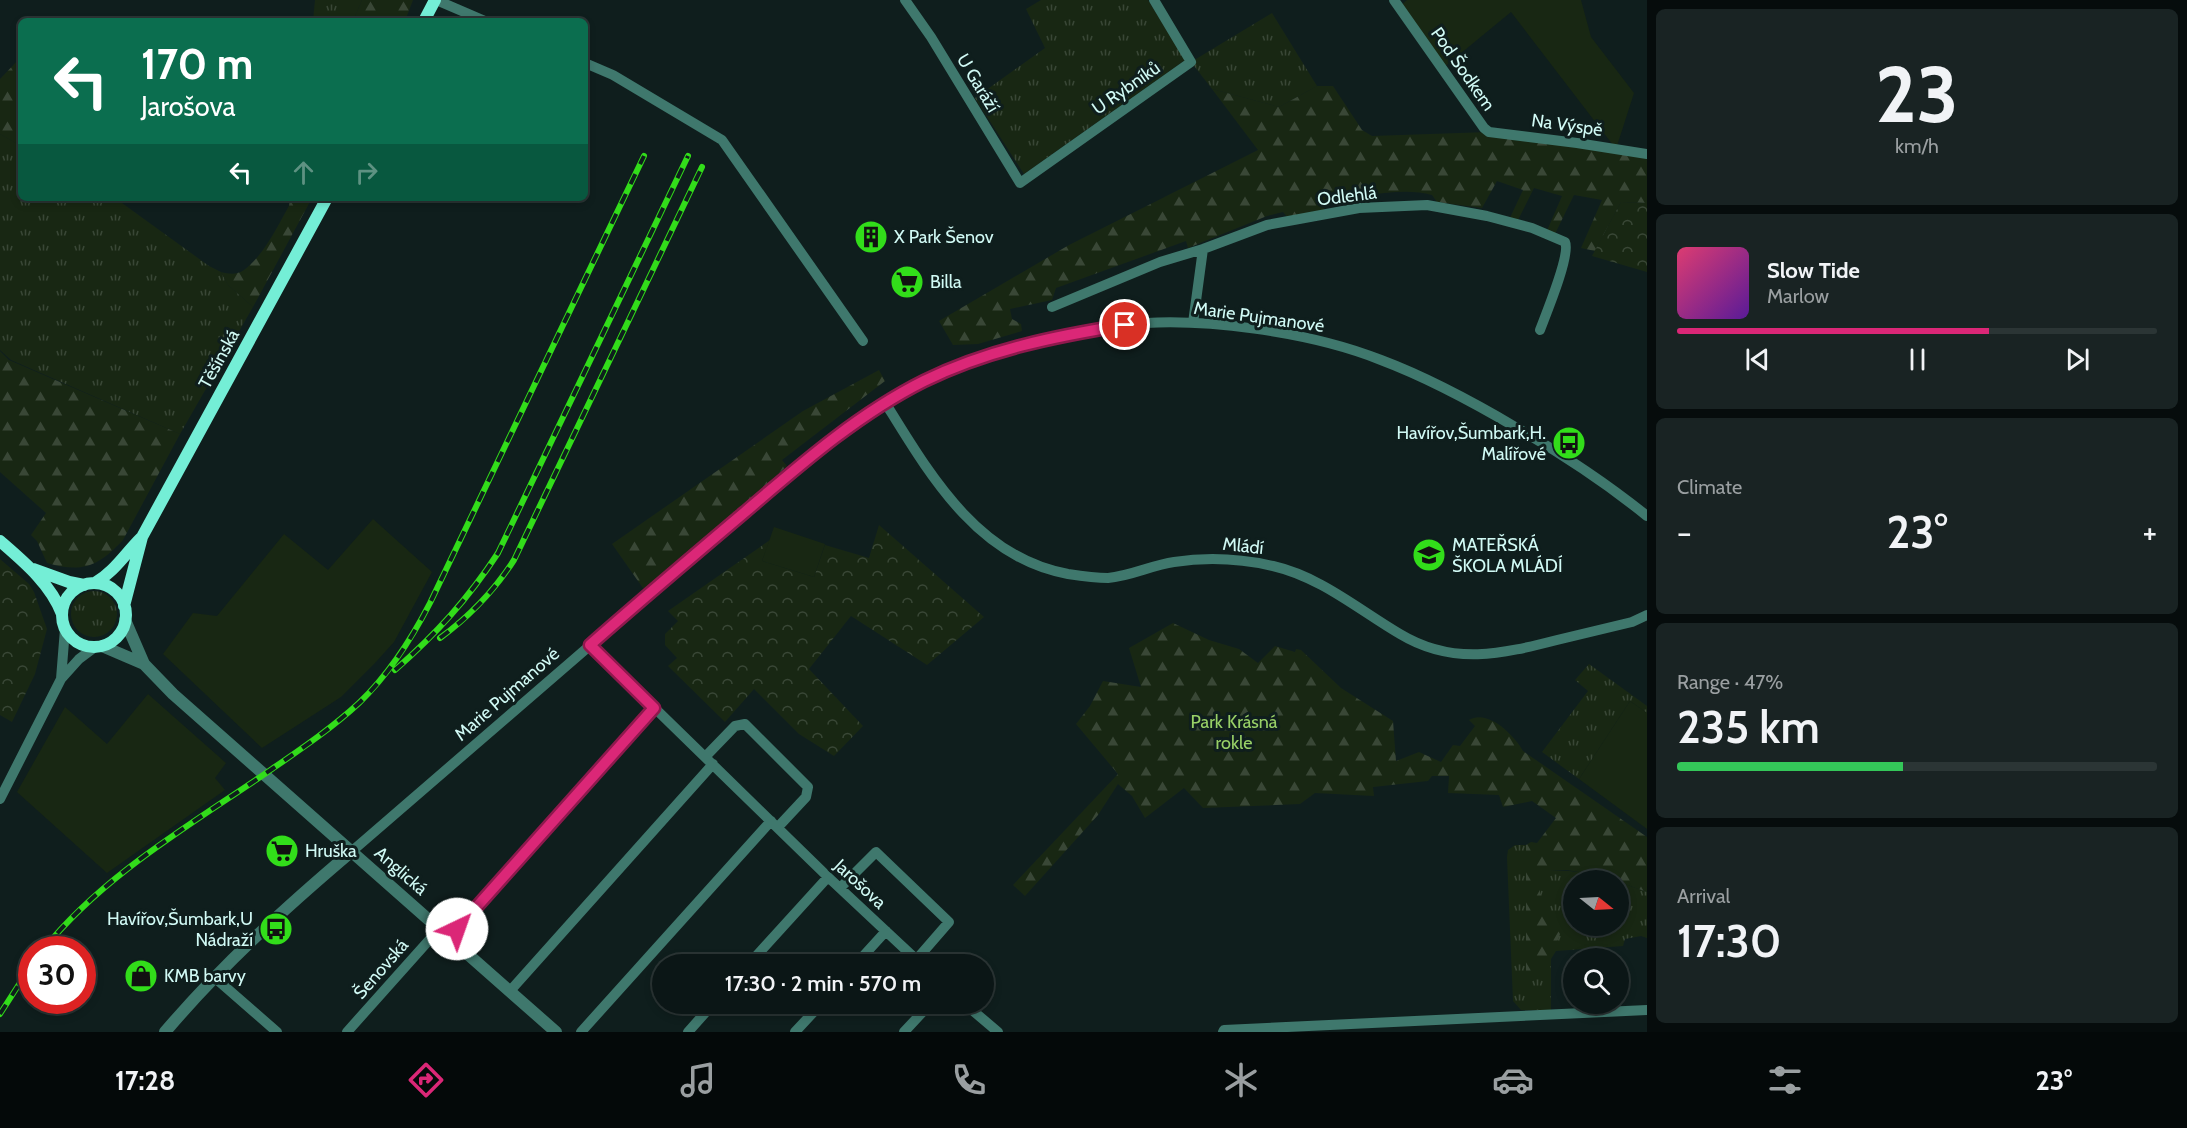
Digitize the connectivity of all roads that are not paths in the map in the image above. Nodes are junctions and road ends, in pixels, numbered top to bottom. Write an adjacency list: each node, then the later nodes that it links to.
1 (436, 0): 5 (main road); 6 (street)
2 (905, 0): 10 (street, U Garáží)
3 (1154, 0): 10 (street, U Rybníků)
4 (1394, 0): 8 (street, Pod Šodkem)
5 (426, 18)
6 (478, 18)
7 (588, 64): 16 (street)
8 (1484, 128): 9 (street, Na Výspě)
9 (1647, 154)
10 (1020, 183)
11 (325, 201): 19 (main road, Těšínská)
12 (1203, 249): 13 (street, Odlehlá); 14 (street); 15 (street, Odlehlá)
13 (1052, 307)
14 (1193, 323): 17 (street, Marie Pujmanové); 18 (street, Marie Pujmanové)
15 (1540, 330)
16 (863, 341)
17 (885, 404): 25 (street, Mládí); 28 (street, Marie Pujmanové)
18 (1647, 516)
19 (142, 537): 22 (main road, Těšínská); 23 (main road, Těšínská)
20 (0, 541): 21 (main road)
21 (33, 569): 22 (main road); 24 (main road)
22 (89, 584): 23 (main road); 24 (main road)
23 (124, 606): 26 (main road)
24 (62, 615): 27 (main road)
25 (1647, 615)
26 (125, 620): 29 (main road); 30 (street, Anglická)
27 (65, 629): 29 (main road); 31 (street)
28 (590, 645): 32 (street, Jarošova); 36 (street, Marie Pujmanové)
29 (99, 646): 30 (street, Anglická); 31 (street)
30 (144, 664): 36 (street, Anglická)
31 (61, 679): 34 (street)
32 (654, 708): 33 (street, Jarošova); 41 (street)
33 (710, 760): 35 (street, Jarošova); 35 (street); 47 (street)
34 (0, 799)
35 (774, 824): 37 (street, Jarošova); 57 (street)
36 (351, 852): 39 (street, Anglická); 46 (street)
37 (828, 877): 38 (street, Jarošova); 42 (street)
38 (840, 888): 40 (street, Jarošova); 45 (street)
39 (439, 929): 41 (street, Anglická); 55 (street, Šenovská)
40 (886, 931): 43 (street); 44 (street, Jarošova)
41 (450, 938): 47 (street, Anglická)
42 (758, 954)
43 (865, 954)
44 (910, 954)
45 (924, 954)
46 (214, 977): 53 (street); 54 (street)
47 (510, 991): 56 (street, Anglická)
48 (1647, 1010): 62 (street)
49 (704, 1014): 58 (street)
50 (812, 1014): 59 (street)
51 (921, 1014): 60 (street)
52 (977, 1014): 61 (street)
53 (165, 1032)
54 (277, 1032)
55 (347, 1032)
56 (556, 1032)
57 (581, 1032)
58 (688, 1032)
59 (795, 1032)
60 (904, 1032)
61 (999, 1032)
62 (1223, 1032)

